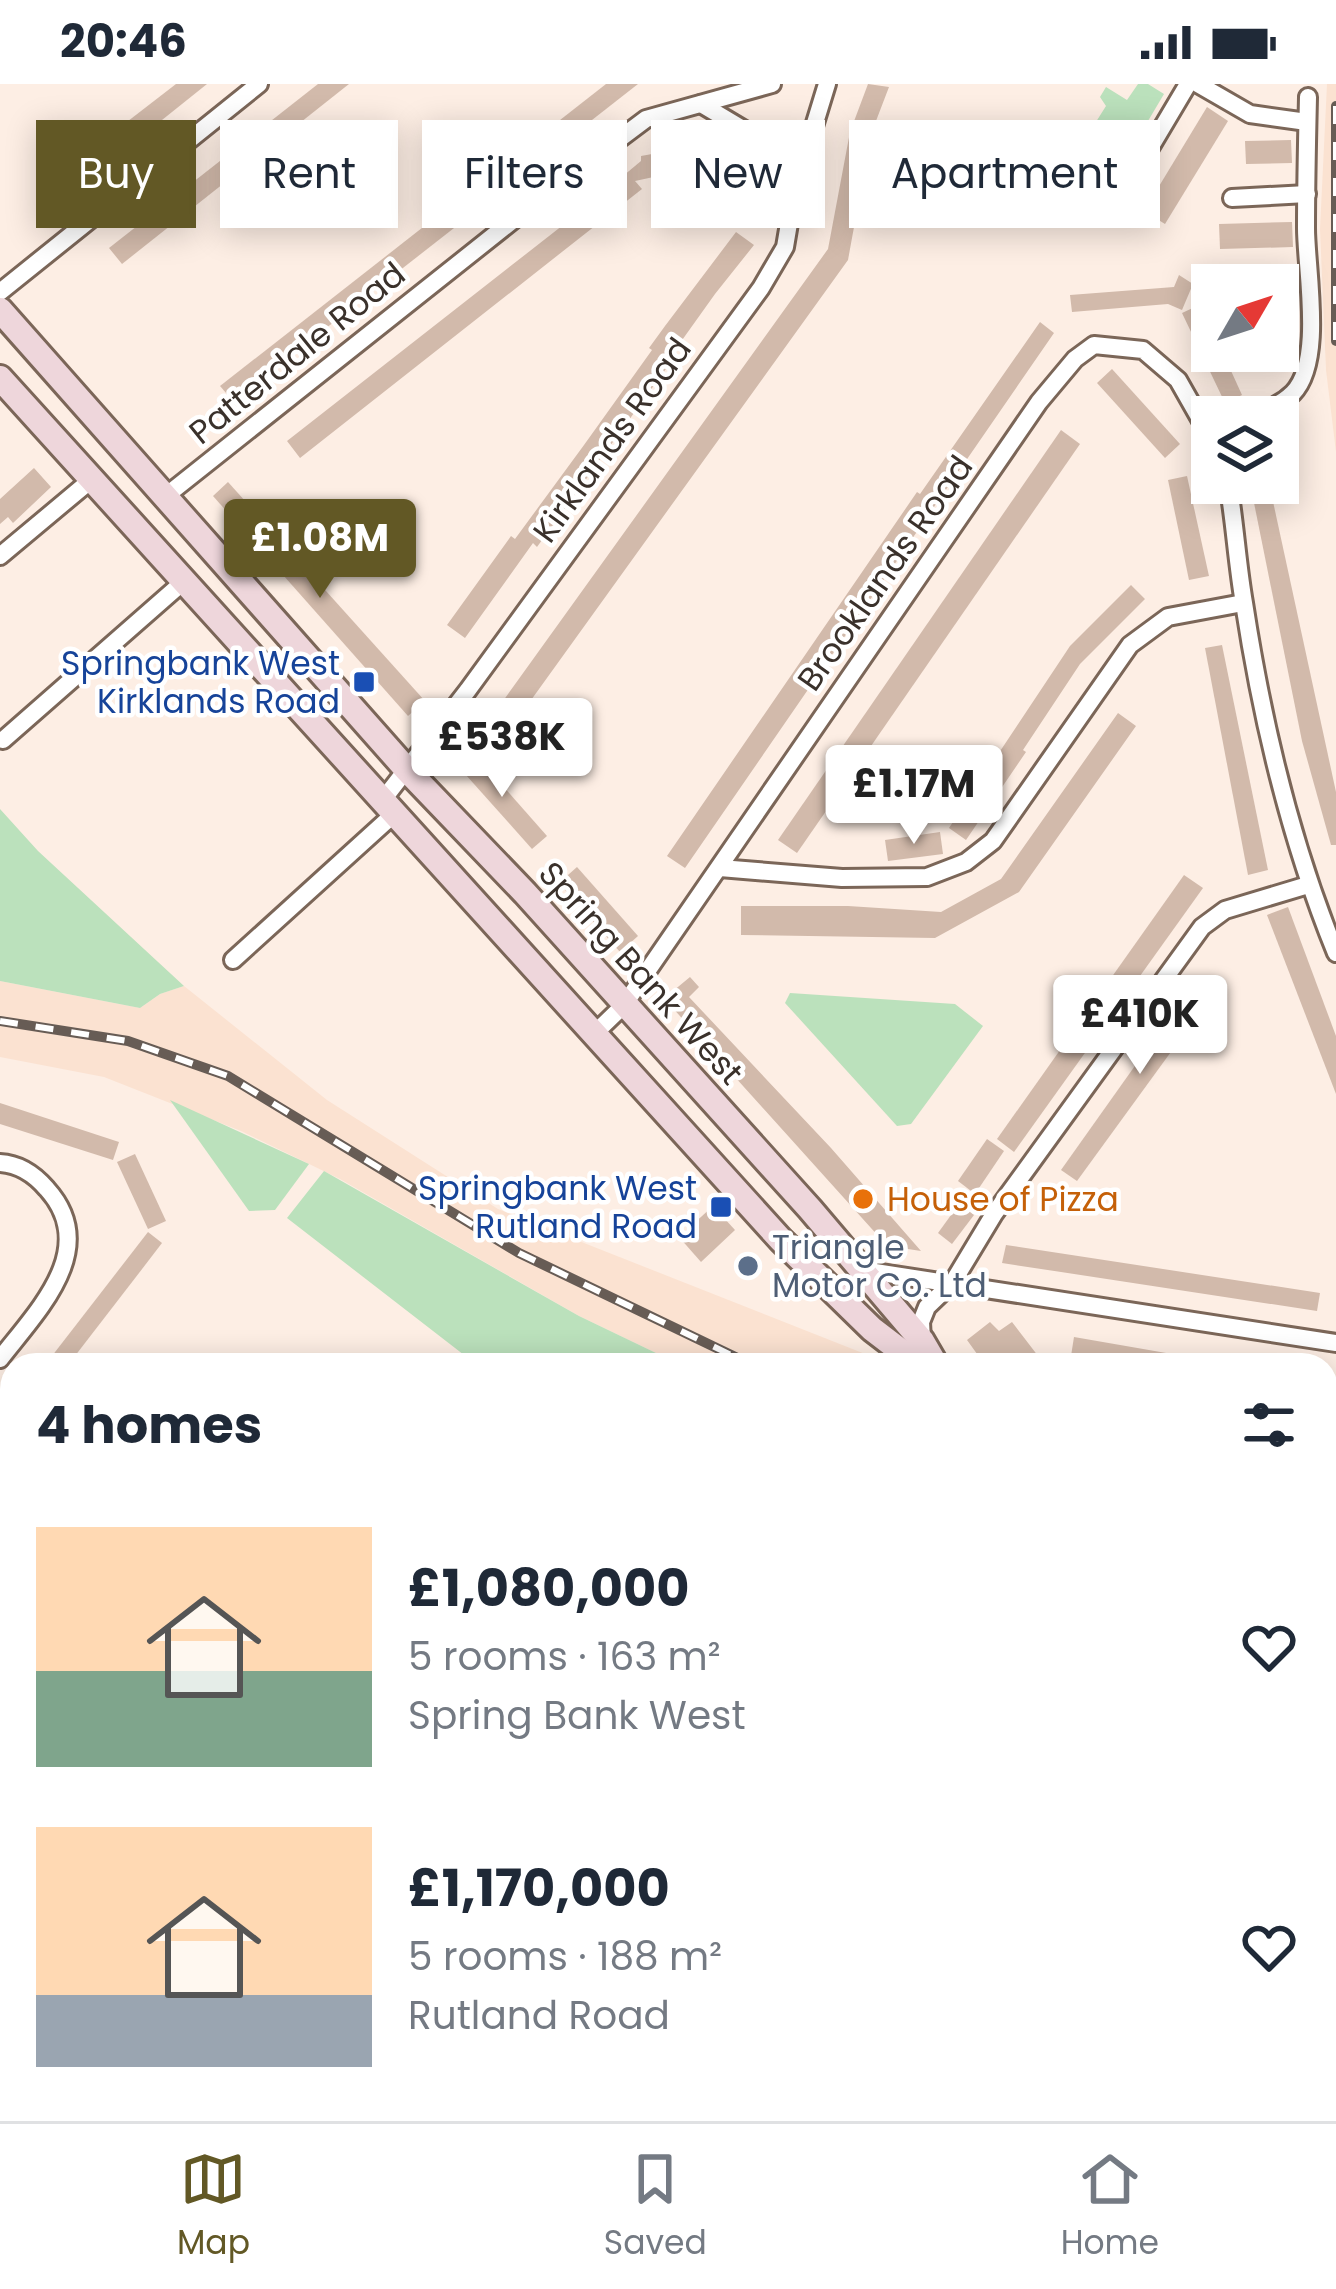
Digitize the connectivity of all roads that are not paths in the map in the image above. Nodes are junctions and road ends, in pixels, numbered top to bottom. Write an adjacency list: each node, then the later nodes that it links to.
1 (259, 84): 15 (street)
2 (772, 84): 7 (street, Patterdale Road)
3 (827, 84): 9 (street, Kirklands Road)
4 (1188, 84): 11 (street)
5 (1198, 84): 10 (street)
6 (1308, 97): 10 (street)
7 (701, 104): 8 (street); 21 (street, Patterdale Road)
8 (728, 120)
9 (816, 120)
10 (1307, 122): 12 (street)
11 (1160, 131)
12 (1307, 194): 13 (street); 18 (street)
13 (1232, 198)
14 (788, 228): 27 (street, Kirklands Road)
15 (0, 292)
16 (0, 310): 21 (street, Spring Bank West)
17 (0, 378): 20 (street, Spring Bank West)
18 (1289, 396)
19 (1191, 401): 29 (street, Brooklands Road)
20 (91, 480): 23 (street); 24 (street, Spring Bank West)
21 (167, 495): 27 (street, Spring Bank West)
22 (1231, 504): 25 (street)
23 (0, 556)
24 (182, 583): 26 (street); 28 (street, Spring Bank West)
25 (1244, 603): 29 (street); 30 (street)
26 (3, 740)
27 (408, 771): 28 (street, Kirklands Road); 33 (street, Spring Bank West)
28 (388, 807): 32 (street, Kirklands Road); 34 (street, Spring Bank West)
29 (720, 868): 33 (street, Brooklands Road)
30 (1308, 885): 31 (street); 37 (street)
31 (1336, 953)
32 (233, 960)
33 (624, 1005): 34 (street, Brooklands Road); 36 (street, Spring Bank West)
34 (595, 1033): 40 (street, Spring Bank West)
35 (0, 1162): 39 (street)
36 (862, 1270): 37 (street); 40 (street, Spring Bank West)
37 (953, 1282): 38 (street); 40 (street)
38 (1336, 1343)
39 (5, 1353)
40 (920, 1353)

